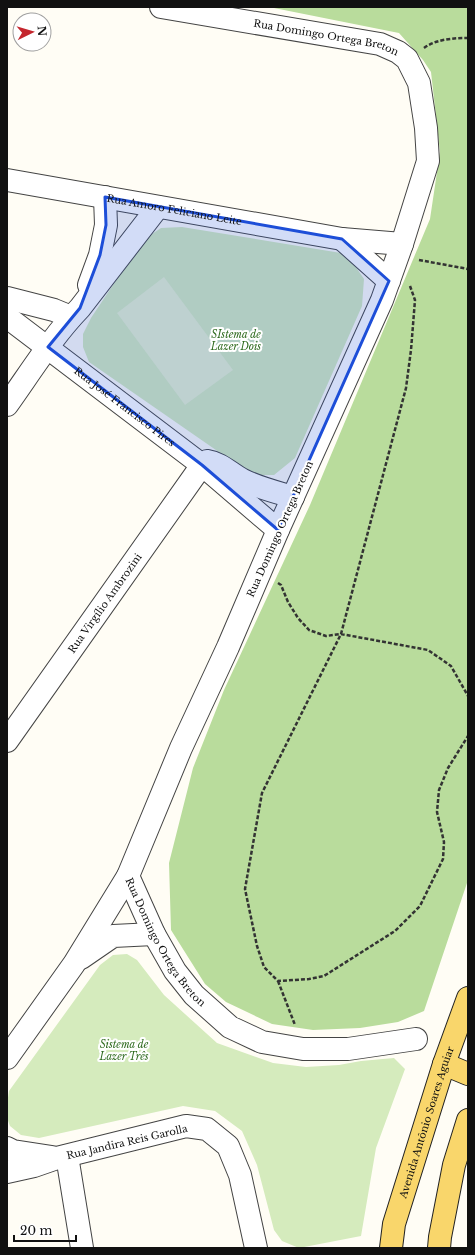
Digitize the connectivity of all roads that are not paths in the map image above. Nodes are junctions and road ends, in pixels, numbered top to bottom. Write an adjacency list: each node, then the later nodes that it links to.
1 (161, 7): 6 (street, Rua Domingo Ortega Breton)
2 (7, 180): 3 (street, Rua Amoro Feliciano Leite)
3 (105, 197): 4 (street, Rua Amoro Feliciano Leite); 9 (street)
4 (158, 207): 5 (street, Rua Amoro Feliciano Leite); 9 (street)
5 (342, 239): 6 (street, Rua Amoro Feliciano Leite); 7 (street)
6 (400, 250): 7 (street, Rua Domingo Ortega Breton)
7 (399, 283): 14 (street, Rua Domingo Ortega Breton)
8 (7, 298): 9 (street)
9 (76, 313): 11 (street)
10 (7, 317): 11 (street, Rua José Francisco Pires)
11 (48, 347): 12 (street); 13 (street, Rua José Francisco Pires)
12 (7, 405)
13 (202, 465): 14 (street); 15 (street, Rua José Francisco Pires); 16 (street, Rua Virgílio Ambrozini)
14 (293, 497): 15 (street, Rua Domingo Ortega Breton)
15 (278, 530): 17 (street, Rua Domingo Ortega Breton)
16 (7, 741)
17 (128, 876): 18 (street, Rua Domingo Ortega Breton); 19 (street)
18 (154, 934): 19 (street); 21 (street, Rua Domingo Ortega Breton)
19 (74, 964): 22 (street)
20 (468, 998): 23 (main road, Avenida Antônio Soares Aguiar)
21 (416, 1039)
22 (7, 1058)
23 (444, 1064): 24 (main road); 31 (main road, Avenida Antônio Soares Aguiar)
24 (468, 1074)
25 (468, 1120): 32 (main road)
26 (7, 1148): 27 (street, Rua Jandira Reis Garolla)
27 (62, 1157): 28 (street, Rua Jandira Reis Garolla); 29 (street); 30 (street, Rua Jandira Reis Garolla)
28 (7, 1172)
29 (82, 1248)
30 (256, 1248)
31 (391, 1248)
32 (439, 1248)

